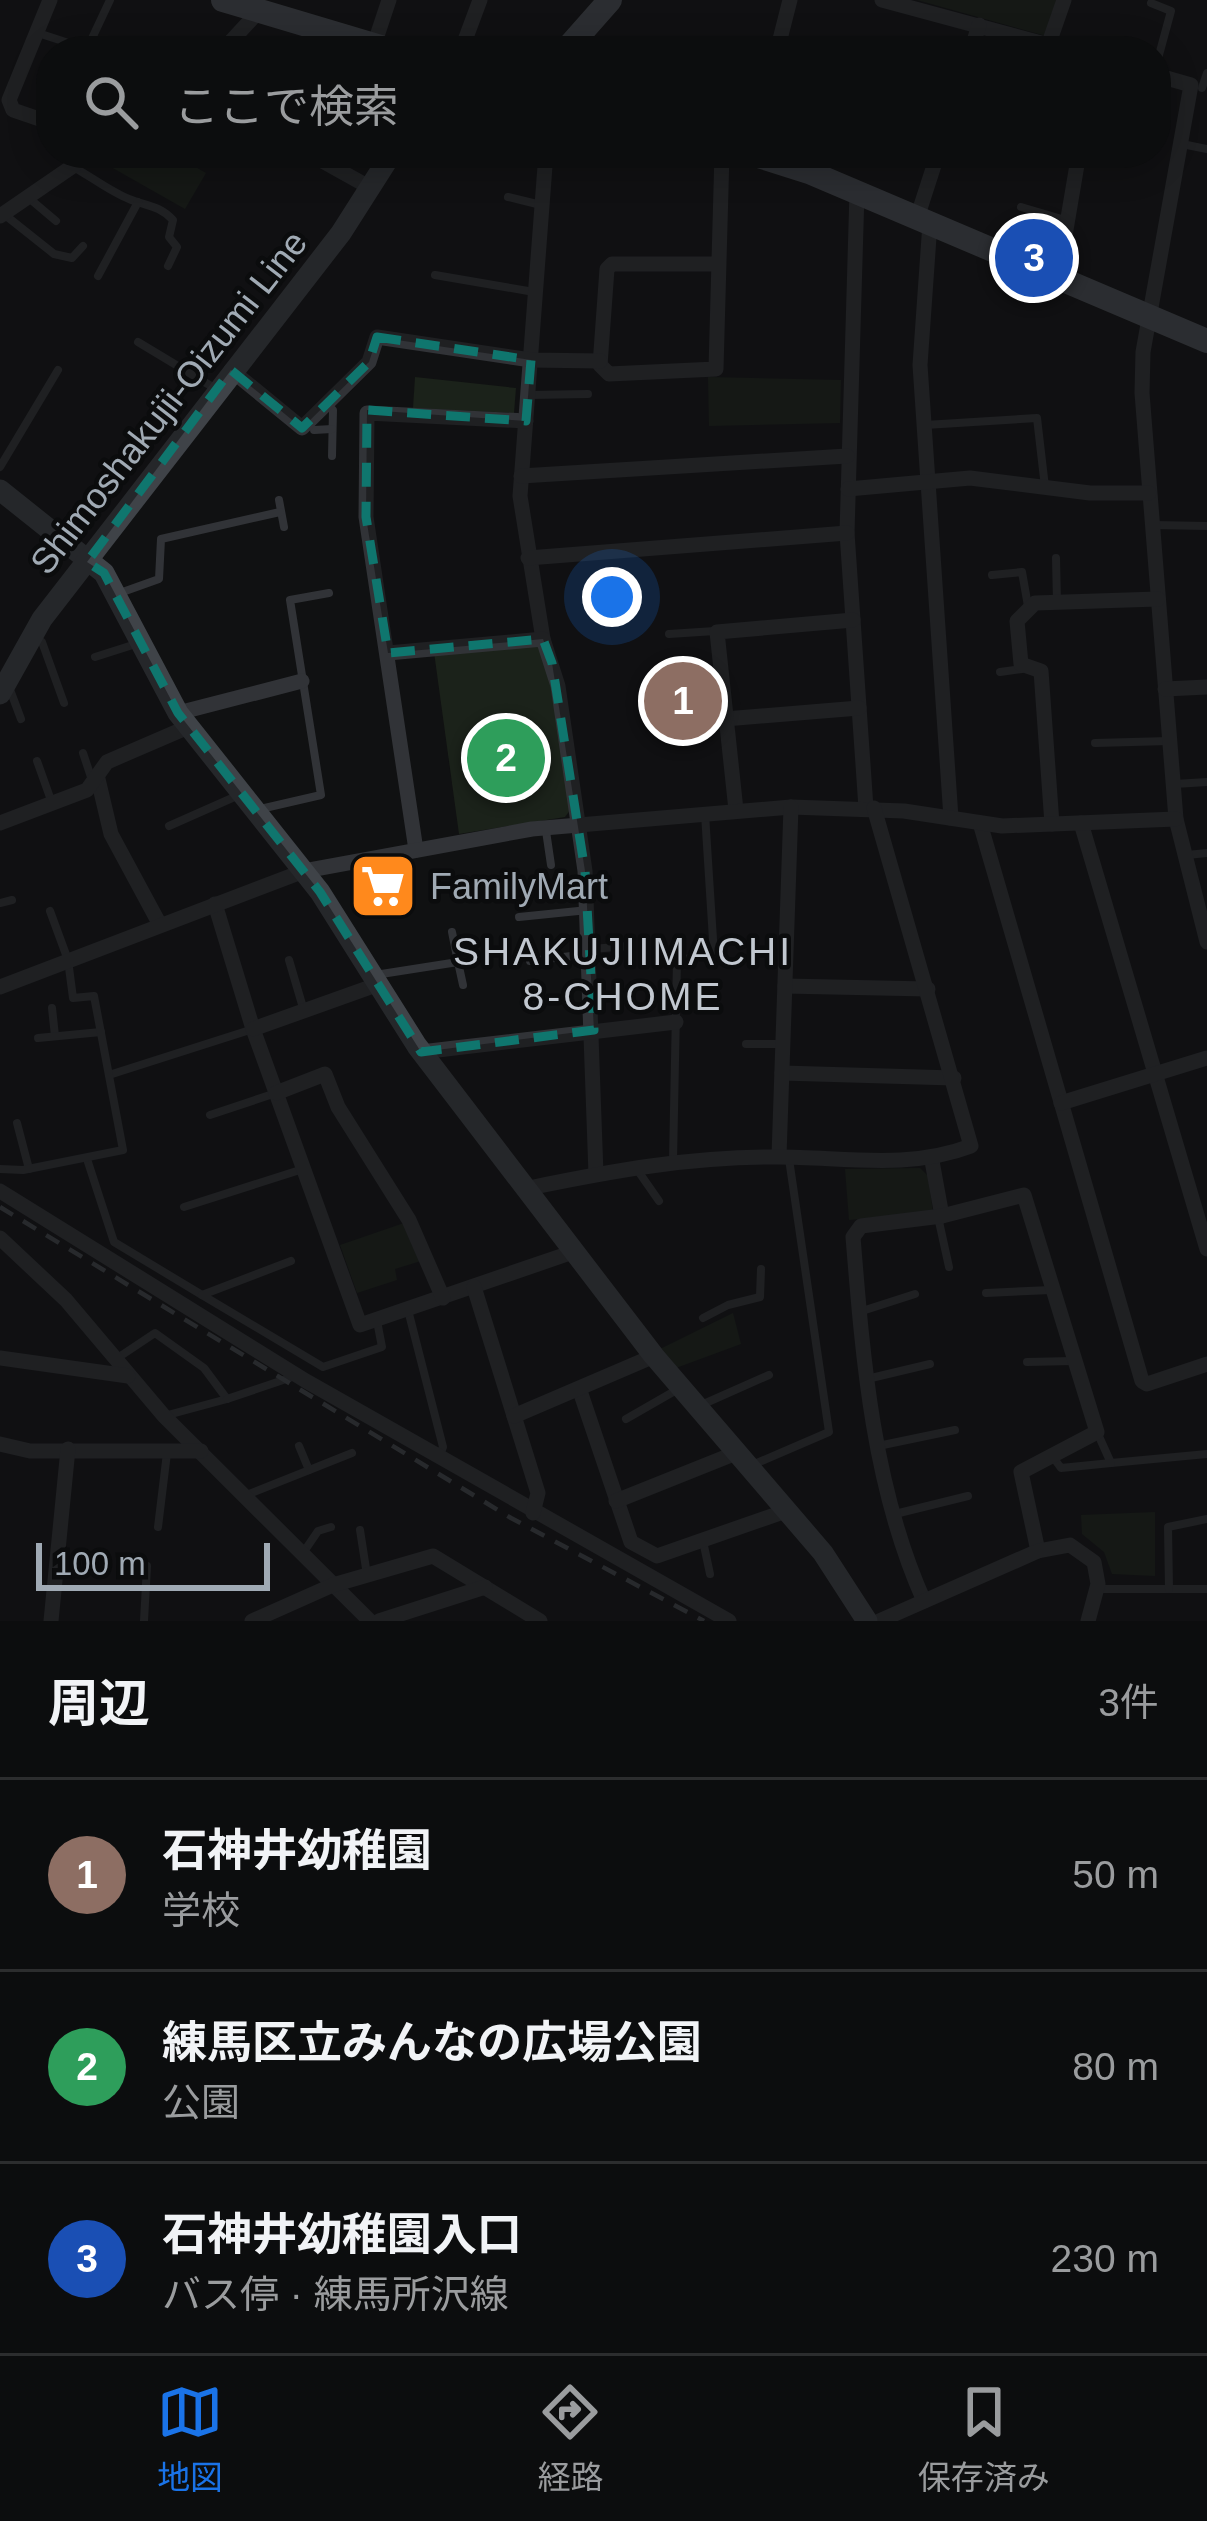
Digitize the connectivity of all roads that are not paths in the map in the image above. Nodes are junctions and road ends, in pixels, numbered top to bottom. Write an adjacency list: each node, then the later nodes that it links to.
1 (50, 0): 13 (street)
2 (110, 0): 15 (lane)
3 (223, 0): 11 (main road)
4 (389, 0): 18 (street)
5 (480, 0): 19 (street)
6 (610, 0): 20 (main road)
7 (790, 0): 21 (street)
8 (882, 0): 12 (street)
9 (1064, 0): 24 (street)
10 (1151, 3): 25 (lane)
11 (255, 7): 16 (street); 17 (main road)
12 (979, 25): 22 (street); 23 (street)
13 (37, 33): 14 (lane); 29 (street)
14 (46, 36)
15 (93, 36)
16 (233, 36)
17 (346, 36)
18 (385, 36)
19 (467, 36)
20 (578, 36)
21 (781, 36)
22 (976, 36)
23 (1022, 36)
24 (1051, 36)
25 (1165, 36)
26 (1207, 73): 28 (lane)
27 (1171, 79): 28 (street)
28 (1200, 87): 30 (street)
29 (36, 117)
30 (1180, 144): 31 (lane); 59 (street)
31 (1207, 149)
32 (73, 168): 44 (street)
33 (76, 168): 45 (lane)
34 (335, 168): 41 (street)
35 (382, 168): 41 (street, Shimoshakujii-Oizumi Line)
36 (545, 168): 46 (street)
37 (722, 168): 53 (street)
38 (791, 168): 42 (main road)
39 (935, 168): 50 (street)
40 (1077, 168): 51 (street)
41 (369, 187): 65 (street, Shimoshakujii-Oizumi Line)
42 (856, 192): 50 (main road); 75 (street)
43 (508, 197): 46 (lane)
44 (29, 198): 48 (street); 49 (lane)
45 (138, 202): 54 (lane); 56 (lane)
46 (542, 205): 58 (street)
47 (1021, 207): 51 (lane)
48 (4, 209): 52 (lane)
49 (56, 220)
50 (923, 220): 57 (main road); 71 (street)
51 (1069, 221): 57 (street)
52 (83, 246)
53 (719, 265): 63 (street); 63 (street)
54 (168, 266)
55 (435, 275): 58 (lane)
56 (98, 276)
57 (1058, 277): 59 (main road)
58 (536, 292): 62 (street)
59 (1149, 321): 60 (main road); 82 (street)
60 (1207, 341)
61 (138, 343): 66 (lane)
62 (531, 360): 63 (street); 68 (street); 69 (street)
63 (600, 362)
64 (58, 370): 76 (lane)
65 (231, 370): 66 (street, Shimoshakujii-Oizumi Line); 69 (street)
66 (217, 390): 91 (street, Shimoshakujii-Oizumi Line)
67 (589, 394): 68 (lane)
68 (528, 395): 70 (street)
69 (326, 403): 72 (lane)
70 (526, 421): 77 (street); 104 (street)
71 (923, 425): 78 (street); 79 (lane)
72 (332, 429): 73 (lane); 74 (lane)
73 (314, 430)
74 (332, 455)
75 (847, 456): 77 (street); 80 (street)
76 (0, 466)
77 (521, 476): 89 (street)
78 (926, 483): 79 (street); 80 (street); 130 (street)
79 (1045, 488): 82 (street)
80 (848, 489): 88 (street)
81 (0, 490): 91 (street)
82 (1149, 493): 85 (street)
83 (279, 500): 84 (lane)
84 (280, 512): 87 (lane); 94 (lane)
85 (1152, 525): 86 (lane); 95 (street)
86 (1207, 526)
87 (284, 527)
88 (847, 533): 89 (street); 98 (street)
89 (528, 558): 102 (street)
90 (1056, 558): 96 (lane)
91 (87, 562): 94 (street); 101 (street, Shimoshakujii-Oizumi Line)
92 (992, 575): 97 (lane)
93 (328, 593): 108 (lane)
94 (115, 594): 103 (street)
95 (1158, 599): 96 (street); 111 (street)
96 (1057, 602): 97 (street)
97 (1028, 606): 106 (street)
98 (853, 620): 99 (street); 113 (street)
99 (717, 632): 100 (lane); 115 (street)
100 (669, 634)
101 (32, 635): 110 (street, Shimoshakujii-Oizumi Line); 112 (lane)
102 (543, 639): 104 (street); 134 (street)
103 (140, 643): 105 (lane); 116 (street)
104 (388, 653): 139 (street)
105 (95, 657)
106 (1023, 668): 107 (lane); 136 (street)
107 (1000, 672)
108 (302, 681): 116 (street); 124 (lane)
109 (1207, 687): 111 (street)
110 (3, 688): 114 (lane)
111 (1165, 689): 117 (street)
112 (64, 703)
113 (859, 708): 115 (street); 127 (street)
114 (21, 719)
115 (725, 719): 128 (street)
116 (183, 720): 121 (street); 124 (street)
117 (1169, 741): 118 (lane); 123 (street)
118 (1095, 743)
119 (83, 753): 121 (lane)
120 (37, 761): 125 (lane)
121 (95, 782): 125 (street); 150 (street)
122 (1207, 782): 123 (lane)
123 (1173, 784): 131 (street)
124 (248, 802): 137 (lane); 143 (street)
125 (52, 803): 132 (street)
126 (791, 807): 127 (street); 128 (street); 161 (street)
127 (870, 808): 130 (street); 163 (street)
128 (736, 810): 129 (street)
129 (705, 812): 134 (street); 166 (lane)
130 (952, 818): 135 (street)
131 (1176, 819): 133 (street); 141 (street)
132 (0, 823)
133 (1081, 823): 136 (street); 177 (street)
134 (579, 824): 138 (street); 147 (street)
135 (980, 824): 136 (street); 181 (street)
136 (1052, 824)
137 (169, 826)
138 (545, 827): 139 (street); 142 (lane)
139 (416, 850): 143 (street)
140 (1207, 854): 141 (lane)
141 (1186, 855): 152 (street)
142 (551, 865)
143 (304, 872): 146 (street); 159 (street)
144 (12, 900): 145 (lane)
145 (0, 903)
146 (215, 904): 150 (street); 167 (street)
147 (588, 910): 149 (lane); 154 (street)
148 (50, 911): 155 (lane)
149 (519, 917)
150 (159, 923): 155 (street)
151 (452, 932): 158 (lane)
152 (1207, 942)
153 (628, 946): 154 (lane)
154 (592, 951): 157 (lane); 168 (street)
155 (68, 960): 162 (street); 169 (lane)
156 (289, 960): 165 (lane)
157 (530, 961)
158 (458, 962): 159 (lane); 160 (lane)
159 (376, 980): 165 (street); 174 (street)
160 (463, 985)
161 (785, 986): 163 (street); 173 (street)
162 (0, 987)
163 (928, 989): 179 (street)
164 (52, 1009): 170 (lane)
165 (305, 1012): 167 (street)
166 (676, 1022): 168 (street); 187 (lane)
167 (253, 1029): 178 (lane); 180 (street)
168 (594, 1030): 174 (street); 192 (street)
169 (100, 1032): 170 (lane); 178 (lane)
170 (55, 1036): 171 (lane)
171 (38, 1038)
172 (746, 1044): 173 (lane)
173 (783, 1044): 176 (street)
174 (421, 1052): 193 (street)
175 (1207, 1058): 177 (street)
176 (782, 1073): 179 (street); 184 (street)
177 (1155, 1074): 181 (street); 199 (street)
178 (109, 1075): 185 (lane)
179 (954, 1078): 186 (street)
180 (276, 1093): 182 (lane); 189 (street); 209 (street)
181 (1061, 1103): 221 (street)
182 (210, 1115)
183 (16, 1123): 191 (lane)
184 (784, 1157): 186 (street); 187 (street); 245 (lane)
185 (87, 1159): 191 (lane); 208 (lane)
186 (932, 1161): 197 (street)
187 (673, 1162): 188 (street)
188 (636, 1167): 192 (street); 195 (lane)
189 (304, 1168): 196 (lane); 213 (street)
190 (0, 1169): 191 (lane)
191 (29, 1169)
192 (596, 1174): 193 (street)
193 (529, 1188): 200 (street)
194 (0, 1191): 224 (street)
195 (659, 1201)
196 (184, 1207)
197 (940, 1216): 202 (lane); 205 (street); 211 (street)
198 (0, 1238): 216 (street)
199 (1207, 1249)
200 (573, 1252): 204 (street); 214 (street)
201 (291, 1261): 208 (lane)
202 (950, 1267)
203 (760, 1269): 212 (lane)
204 (474, 1287): 209 (street); 231 (street)
205 (1056, 1289): 206 (lane); 217 (street)
206 (986, 1293)
207 (915, 1294): 211 (lane)
208 (202, 1295): 219 (lane)
209 (442, 1298): 210 (street)
210 (408, 1310): 213 (street); 244 (lane)
211 (859, 1312): 225 (street)
212 (703, 1318)
213 (376, 1321): 219 (lane)
214 (654, 1356): 226 (street); 227 (street)
215 (0, 1358): 222 (street)
216 (114, 1360): 222 (street); 228 (lane)
217 (1077, 1361): 218 (lane); 234 (street)
218 (1027, 1362)
219 (317, 1364): 224 (street)
220 (930, 1364): 225 (lane)
221 (1207, 1364)
222 (128, 1376): 230 (street)
223 (769, 1376): 229 (lane)
224 (301, 1378): 228 (lane); 244 (street)
225 (864, 1379): 237 (street)
226 (681, 1388): 229 (street); 232 (lane)
227 (580, 1391): 231 (street); 250 (street)
228 (227, 1399): 230 (lane)
229 (698, 1407): 245 (street)
230 (164, 1416): 239 (street)
231 (514, 1416): 252 (street)
232 (626, 1419)
233 (956, 1430): 237 (lane)
234 (1097, 1432): 243 (street); 246 (lane)
235 (0, 1444): 238 (street)
236 (299, 1446): 247 (lane)
237 (878, 1446): 253 (street)
238 (68, 1449): 240 (street); 270 (street)
239 (201, 1451): 240 (street); 248 (street)
240 (167, 1453): 255 (lane)
241 (352, 1453): 247 (lane)
242 (1207, 1454): 246 (lane)
243 (1053, 1457): 246 (lane); 259 (street)
244 (438, 1459): 252 (street)
245 (742, 1460): 250 (street); 251 (street)
246 (1112, 1462)
247 (309, 1470): 248 (lane)
248 (244, 1496): 260 (street)
249 (968, 1496): 253 (lane)
250 (616, 1501): 258 (street)
251 (786, 1510): 258 (street); 277 (street)
252 (533, 1514): 276 (street)
253 (895, 1514): 269 (street)
254 (1207, 1519): 268 (lane)
255 (158, 1526)
256 (331, 1527): 260 (lane)
257 (360, 1530): 263 (lane)
258 (702, 1540): 262 (lane)
259 (1038, 1551): 267 (street); 269 (street)
260 (302, 1554): 264 (street)
261 (147, 1566): 271 (lane)
262 (710, 1574)
263 (368, 1575): 264 (street); 265 (street)
264 (333, 1585): 272 (street); 273 (street)
265 (484, 1587): 274 (street); 275 (street)
266 (1207, 1588): 268 (lane)
267 (1097, 1589): 268 (lane); 279 (street)
268 (1169, 1589)
269 (924, 1601): 278 (street)
270 (51, 1621)
271 (144, 1621)
272 (252, 1621)
273 (370, 1621)
274 (379, 1621)
275 (540, 1621)
276 (729, 1621)
277 (866, 1621)
278 (879, 1621)
279 (1088, 1621)

